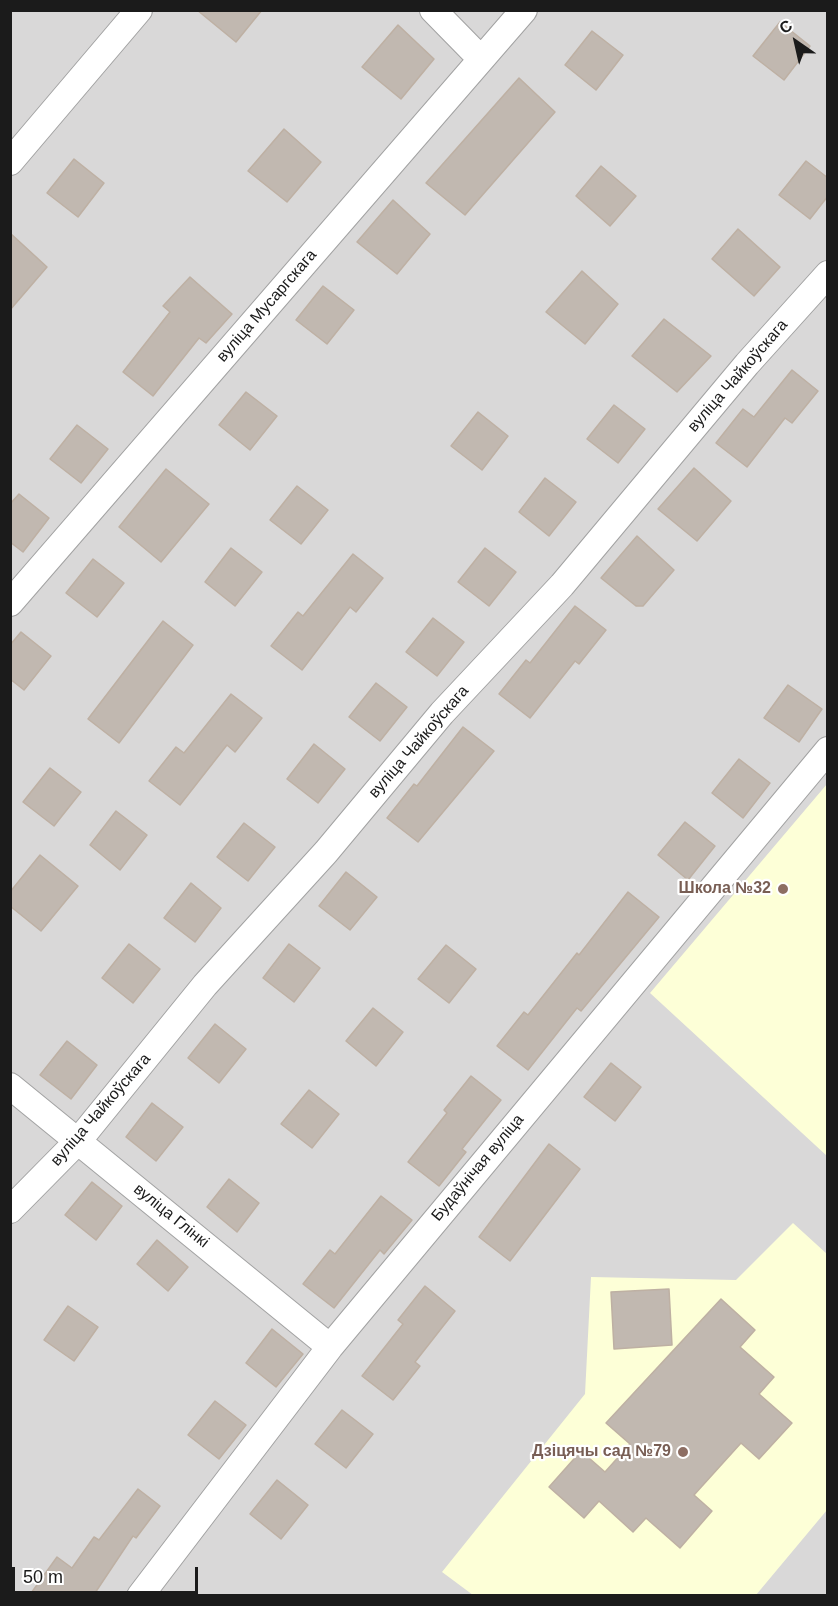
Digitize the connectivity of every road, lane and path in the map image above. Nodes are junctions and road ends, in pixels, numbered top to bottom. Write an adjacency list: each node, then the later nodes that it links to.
1 (139, 10): 5 (street)
2 (433, 10): 4 (street)
3 (524, 10): 4 (street, вуліца Мусаргскага)
4 (481, 59): 7 (street, вуліца Мусаргскага)
5 (10, 162)
6 (828, 274): 10 (street, вуліца Чайкоўскага)
7 (10, 603)
8 (828, 750): 12 (street, Будаўнічая вуліца)
9 (10, 1086): 10 (street, вуліца Глінкі)
10 (79, 1140): 11 (street, вуліца Чайкоўскага); 12 (street, вуліца Глінкі)
11 (10, 1210)
12 (330, 1347): 13 (street, Будаўнічая вуліца)
13 (140, 1596)

